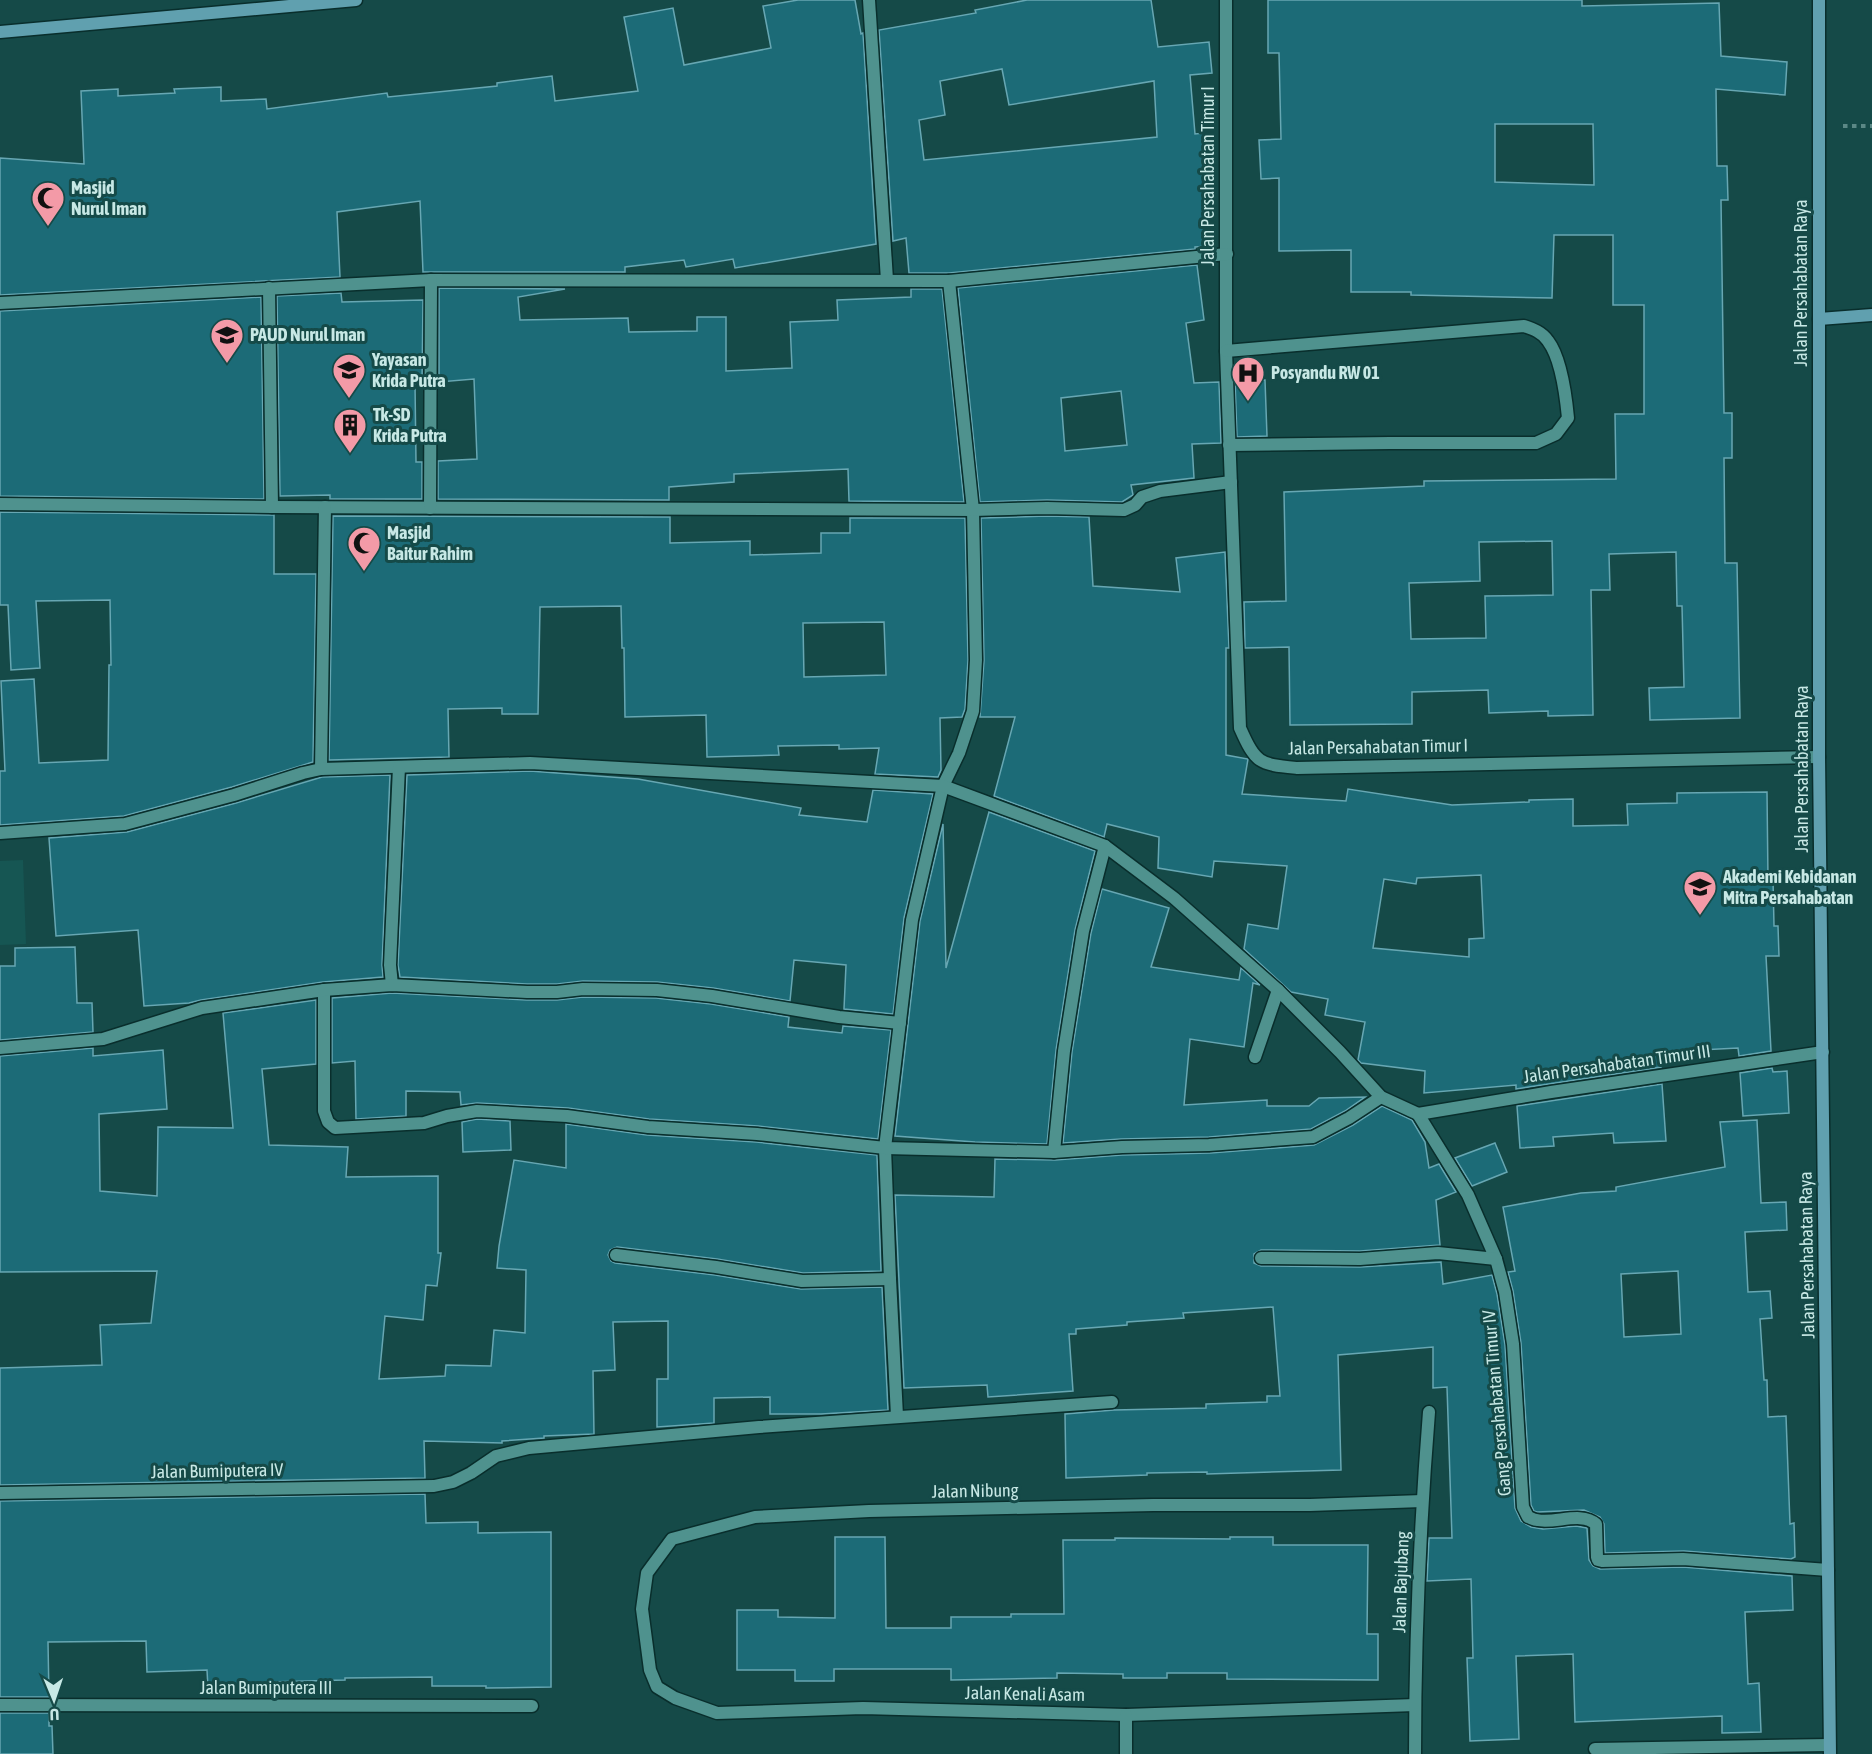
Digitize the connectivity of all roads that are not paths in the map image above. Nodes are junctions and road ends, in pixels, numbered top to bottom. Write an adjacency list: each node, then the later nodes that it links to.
1 (246, 0): 6 (street)
2 (356, 0): 6 (street)
3 (869, 0): 10 (street)
4 (1226, 0): 8 (street, Jalan Persahabatan Timur I)
5 (1819, 0): 15 (street, Jalan Persahabatan Raya)
6 (222, 11): 7 (street)
7 (0, 32)
8 (1227, 254): 11 (street); 16 (street, Jalan Persahabatan Timur I)
9 (431, 280): 10 (street); 12 (street); 22 (street)
10 (887, 280): 11 (street)
11 (949, 281): 23 (street)
12 (269, 288): 13 (street); 20 (street)
13 (0, 303)
14 (1872, 315): 15 (street)
15 (1819, 319): 24 (street, Jalan Persahabatan Raya)
16 (1226, 351): 17 (street, Jalan Persahabatan Timur I); 17 (street)
17 (1229, 445): 18 (street, Jalan Persahabatan Timur I)
18 (1230, 482): 23 (street); 24 (street, Jalan Persahabatan Timur I)
19 (0, 504): 20 (street)
20 (272, 507): 21 (street)
21 (325, 507): 22 (street); 26 (street)
22 (430, 508): 23 (street)
23 (973, 510): 27 (street)
24 (1819, 757): 35 (street, Jalan Persahabatan Raya)
25 (399, 767): 26 (street); 27 (street); 30 (street)
26 (321, 769): 28 (street)
27 (943, 786): 29 (street); 33 (street)
28 (0, 833)
29 (1105, 846): 32 (street); 40 (street)
30 (392, 985): 31 (street); 33 (street)
31 (324, 990): 34 (street); 39 (street)
32 (1278, 990): 36 (street); 37 (street)
33 (900, 1023): 39 (street)
34 (0, 1048)
35 (1823, 1052): 38 (street, Jalan Persahabatan Timur III); 50 (street, Jalan Persahabatan Raya)
36 (1255, 1057)
37 (1381, 1097): 38 (street); 40 (street)
38 (1418, 1114): 43 (street, Gang Persahabatan Timur IV)
39 (885, 1148): 40 (street); 44 (street)
40 (1054, 1152)
41 (616, 1255): 44 (street)
42 (1261, 1258): 43 (street)
43 (1496, 1259): 50 (street, Gang Persahabatan Timur IV)
44 (890, 1279): 47 (street)
45 (1113, 1402): 47 (street, Jalan Bumiputera IV)
46 (1429, 1412): 49 (street, Jalan Bajubang)
47 (897, 1416): 48 (street, Jalan Bumiputera IV)
48 (0, 1493)
49 (1422, 1501): 51 (street, Jalan Nibung); 53 (street, Jalan Bajubang)
50 (1828, 1570): 57 (street, Jalan Persahabatan Raya)
51 (650, 1670): 55 (street, Jalan Kenali Asam)
52 (0, 1705): 54 (street, Jalan Bumiputera III)
53 (1415, 1705): 55 (street, Jalan Kenali Asam); 59 (street, Jalan Bajubang)
54 (532, 1706)
55 (1126, 1715): 58 (street)
56 (1595, 1749): 57 (street)
57 (1829, 1750)
58 (1126, 1754)
59 (1415, 1754)

